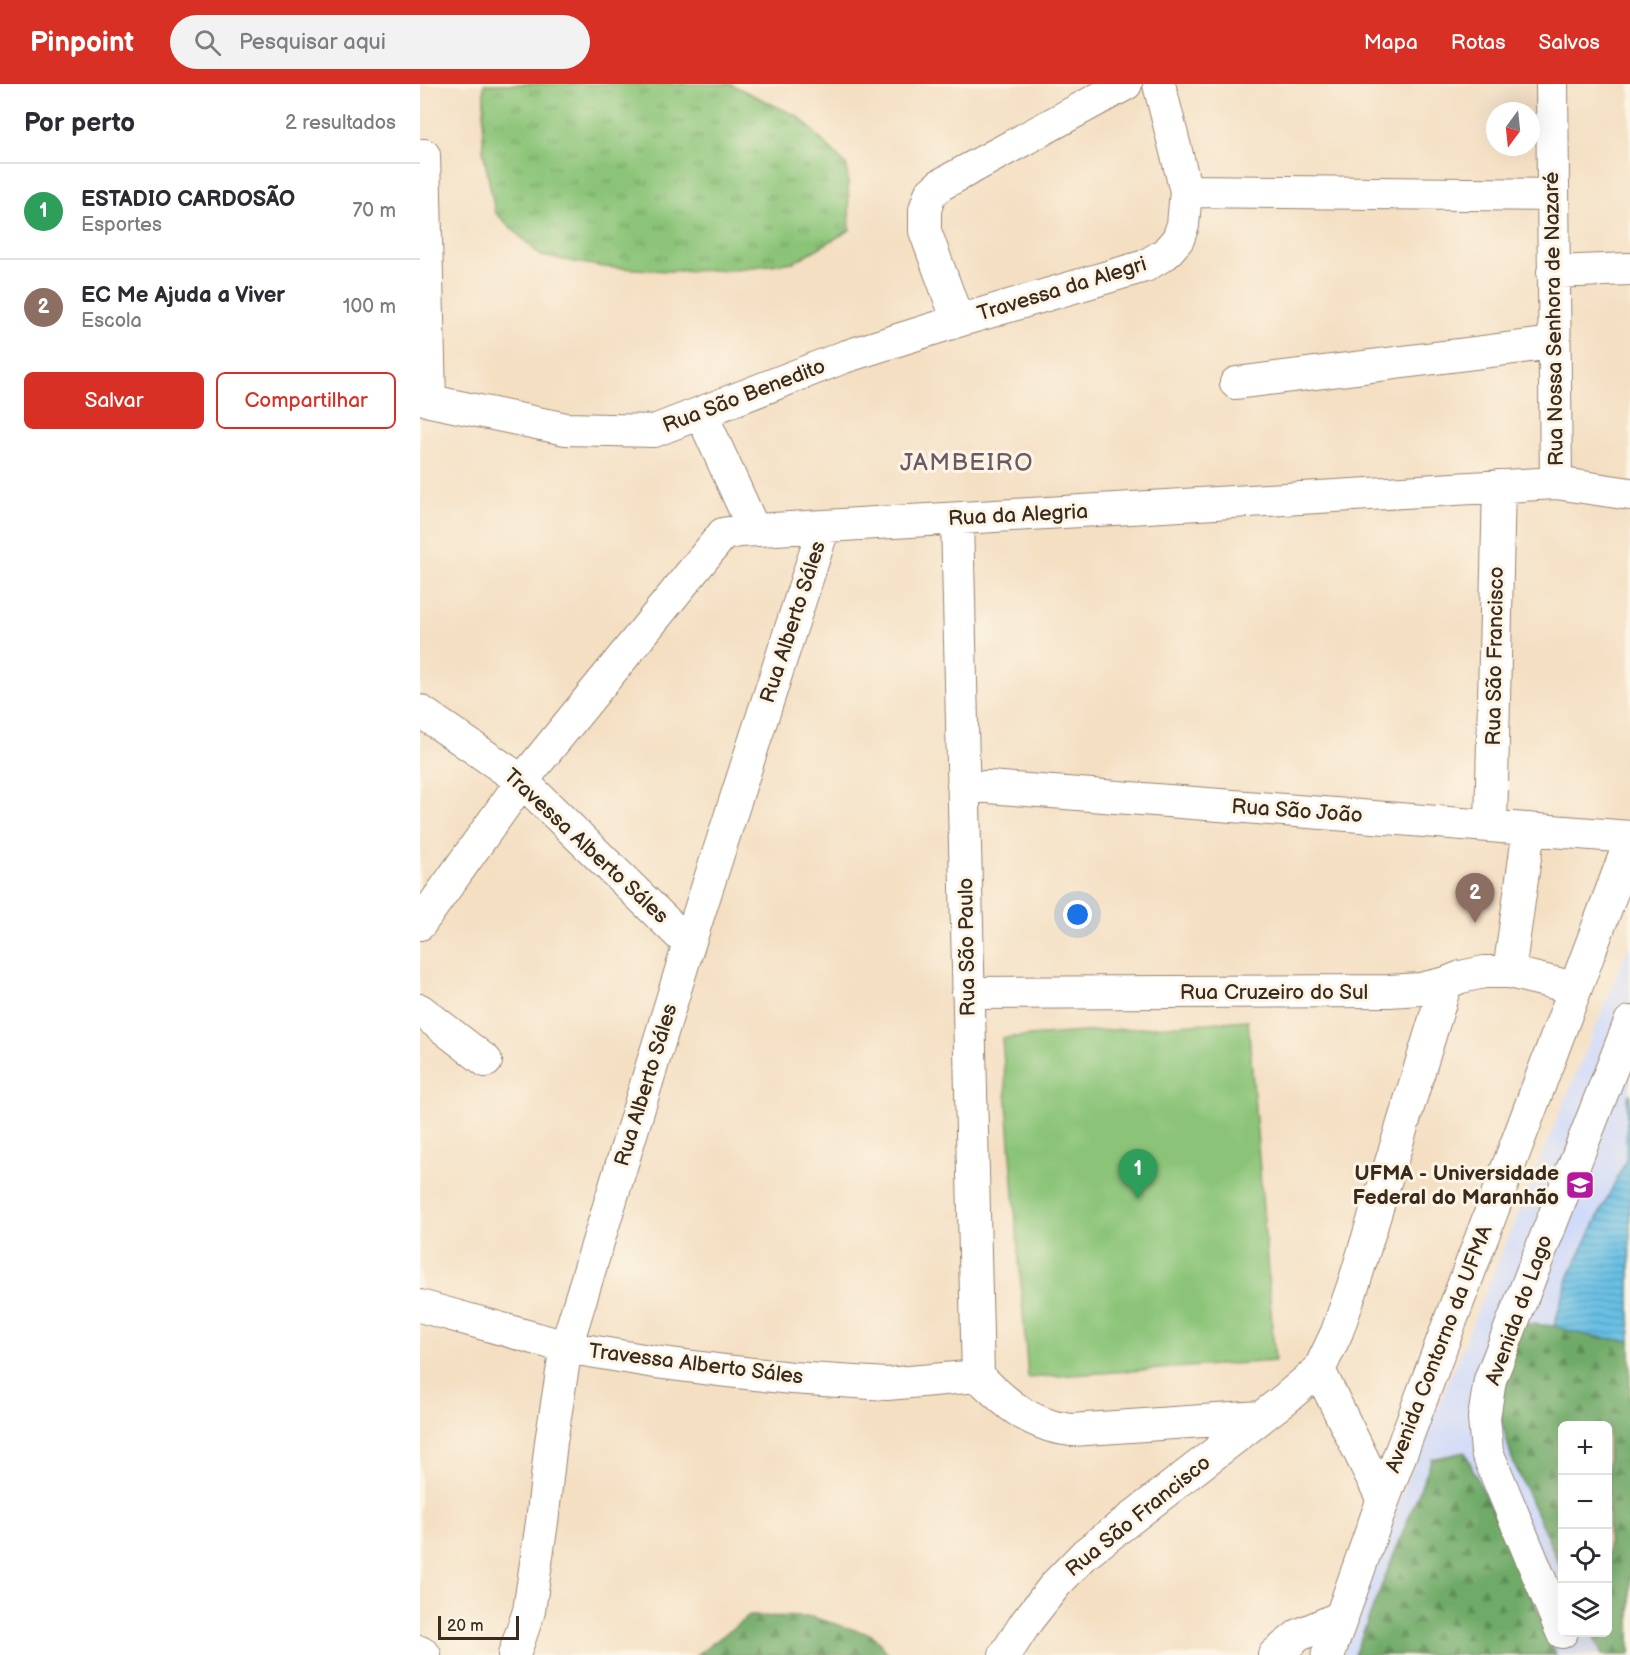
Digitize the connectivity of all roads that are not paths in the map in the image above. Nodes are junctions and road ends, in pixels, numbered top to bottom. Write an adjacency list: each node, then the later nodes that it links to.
1 (1126, 84): 9 (street)
2 (1159, 84): 5 (street)
3 (1552, 84): 6 (street, Rua Nossa Senhora de Nazaré)
4 (423, 155): 12 (street)
5 (1186, 191): 6 (street); 9 (street, Travessa da Alegri)
6 (1552, 195): 8 (street, Rua Nossa Senhora de Nazaré)
7 (1630, 269): 8 (street)
8 (1553, 272): 10 (street, Rua Nossa Senhora de Nazaré)
9 (958, 321): 13 (street, Rua São Benedito)
10 (1553, 343): 11 (street); 14 (street, Rua Nossa Senhora de Nazaré)
11 (1236, 382)
12 (425, 399): 13 (street, Rua São Benedito)
13 (701, 413): 19 (street)
14 (1556, 483): 15 (street, Rua da Alegria); 16 (street, Rua da Alegria)
15 (1499, 486): 17 (street, Rua da Alegria); 23 (street, Rua São Francisco)
16 (1630, 494)
17 (957, 519): 18 (street, Rua da Alegria); 22 (street, Rua São Paulo)
18 (824, 526): 19 (street, Rua da Alegria); 28 (street, Rua Alberto Sáles)
19 (754, 530): 21 (street, Rua da Alegria)
20 (420, 711): 21 (street, Travessa Alberto Sáles)
21 (522, 781): 27 (street, Rua da Alegria); 28 (street, Travessa Alberto Sáles)
22 (963, 785): 23 (street, Rua São João); 32 (street, Rua São Paulo)
23 (1491, 826): 24 (street, Rua São João)
24 (1529, 829): 25 (street, Rua São João); 29 (street)
25 (1630, 837)
26 (1630, 843): 31 (main road, Avenida Contorno da UFMA)
27 (420, 924)
28 (689, 944): 37 (street, Rua Alberto Sáles)
29 (1509, 972): 30 (street, Rua Cruzeiro do Sul); 31 (street, Rua Cruzeiro do Sul)
30 (1446, 983): 32 (street, Rua Cruzeiro do Sul); 38 (street, Rua São Francisco)
31 (1575, 988): 41 (main road, Avenida Contorno da UFMA)
32 (968, 993): 39 (street, Rua São Paulo)
33 (420, 1010): 35 (street)
34 (1630, 1022): 43 (street, Avenida do Lago)
35 (486, 1061)
36 (420, 1306): 37 (street, Travessa Alberto Sáles)
37 (566, 1347): 39 (street, Travessa Alberto Sáles); 47 (street, Rua Alberto Sáles)
38 (1319, 1370): 40 (street, Rua São Francisco); 41 (street)
39 (978, 1376): 40 (street, Rua São Francisco)
40 (1261, 1417): 48 (street, Rua São Francisco)
41 (1383, 1500): 42 (main road, Avenida Contorno da UFMA)
42 (1341, 1617): 49 (street); 50 (main road, Avenida Contorno da UFMA)
43 (1558, 1620)
44 (1565, 1637): 51 (street, Avenida do Lago)
45 (420, 1652): 46 (street)
46 (425, 1655)
47 (514, 1655)
48 (1005, 1655)
49 (1274, 1655)
50 (1328, 1655)
51 (1573, 1655)

